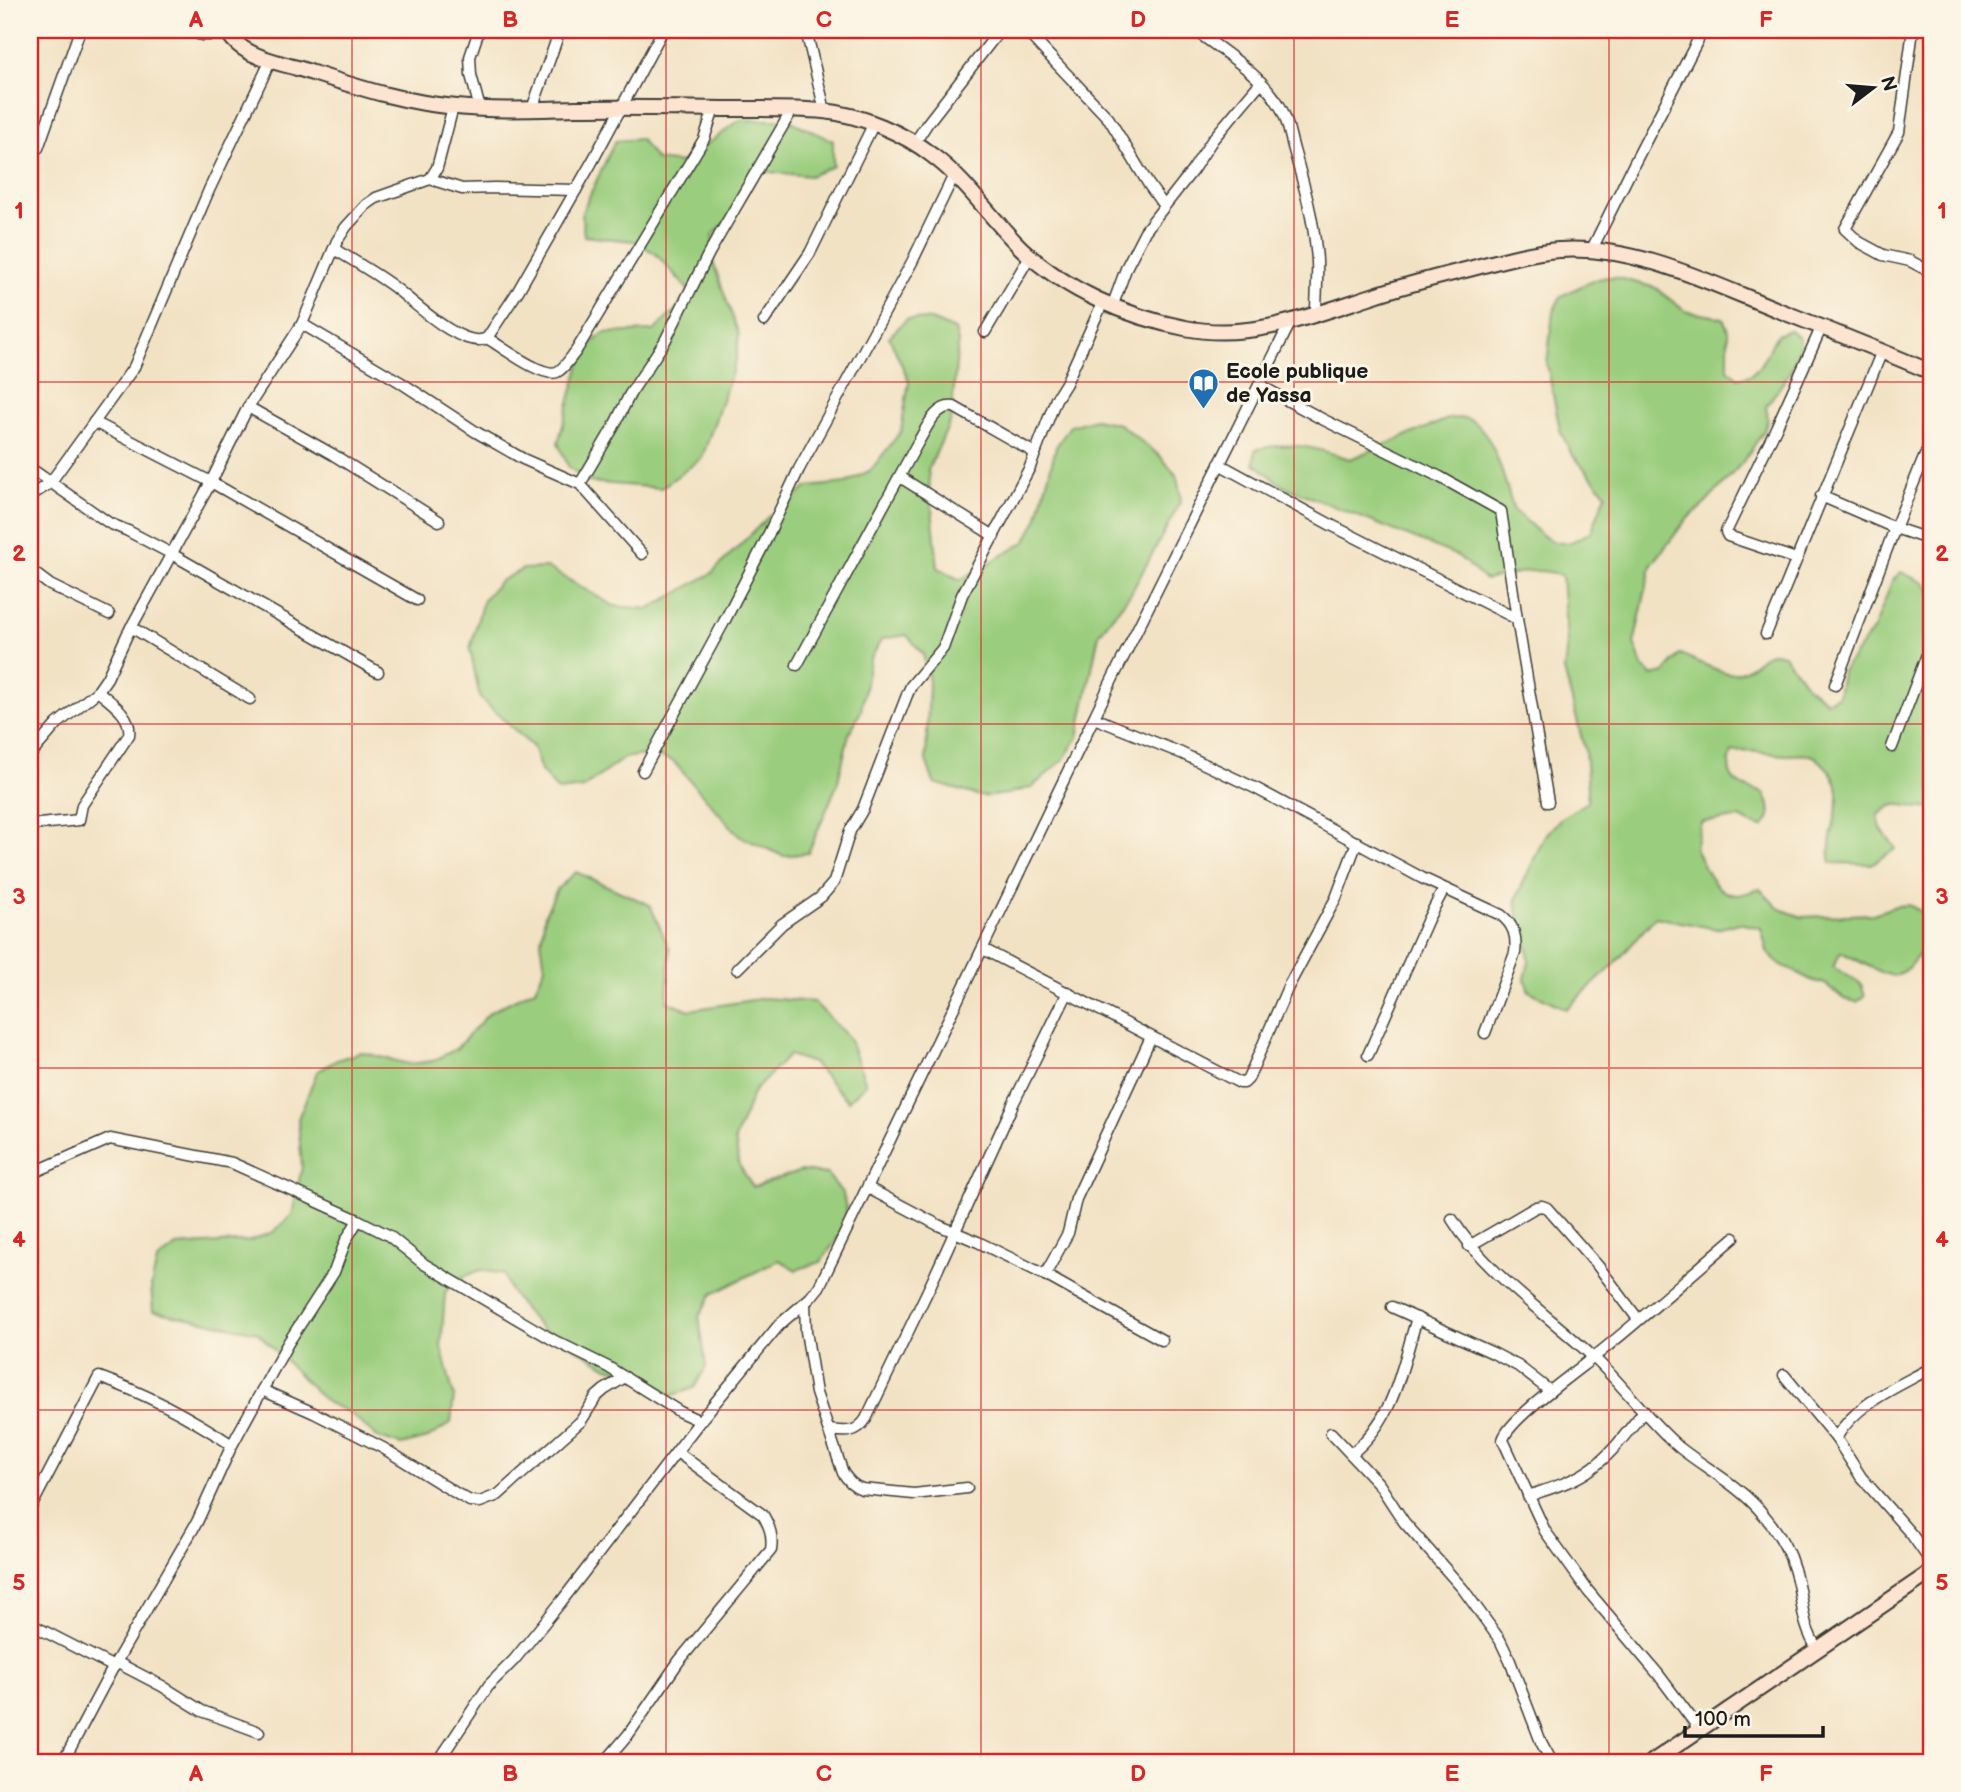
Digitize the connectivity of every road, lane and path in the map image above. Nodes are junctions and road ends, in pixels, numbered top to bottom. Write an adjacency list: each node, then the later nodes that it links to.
1 (80, 30): 24 (street)
2 (187, 30): 12 (street)
3 (478, 30): 18 (street)
4 (560, 30): 19 (street)
5 (663, 30): 16 (street)
6 (806, 30): 21 (street)
7 (1000, 30): 23 (street)
8 (1025, 30): 28 (street)
9 (1703, 30): 30 (street)
10 (1913, 30): 32 (street)
11 (1200, 31): 14 (street)
12 (228, 32): 13 (main road)
13 (271, 60): 15 (main road); 45 (street)
14 (1261, 82): 28 (street); 34 (street)
15 (453, 107): 18 (main road); 26 (street)
16 (621, 107): 17 (main road); 19 (main road); 27 (street)
17 (714, 108): 20 (main road); 40 (street)
18 (480, 109): 19 (main road)
19 (532, 109)
20 (792, 110): 21 (main road); 53 (street)
21 (825, 111): 22 (main road)
22 (874, 123): 23 (main road); 35 (street)
23 (914, 144): 25 (main road)
24 (38, 148)
25 (954, 175): 31 (main road); 78 (street)
26 (429, 179): 27 (street); 29 (street)
27 (576, 190): 40 (street)
28 (1164, 206): 33 (street)
29 (334, 249): 37 (street); 40 (street)
30 (1592, 249): 34 (main road); 38 (main road)
31 (1030, 256): 33 (main road); 39 (street)
32 (1931, 272)
33 (1108, 305): 36 (main road); 47 (street)
34 (1316, 314): 36 (main road)
35 (764, 321)
36 (1290, 323): 43 (street)
37 (302, 324): 44 (street); 53 (street)
38 (1822, 326): 41 (main road); 62 (street)
39 (985, 332)
40 (487, 338)
41 (1882, 351): 42 (main road); 55 (street)
42 (1931, 372)
43 (1259, 385): 48 (street); 66 (street)
44 (248, 407): 51 (street); 56 (street)
45 (94, 422): 51 (street); 52 (street)
46 (1931, 441): 57 (street)
47 (1035, 453): 50 (street); 58 (street)
48 (1219, 464): 66 (street); 75 (street)
49 (30, 468): 52 (street)
50 (900, 477): 58 (street); 70 (street)
51 (211, 482): 60 (street); 64 (street)
52 (50, 484): 54 (street); 60 (street)
53 (580, 484): 61 (street)
54 (30, 496)
55 (1821, 496): 57 (street); 62 (street)
56 (439, 520)
57 (1895, 528): 59 (street); 72 (street)
58 (994, 536): 84 (street)
59 (1931, 540)
60 (170, 554): 67 (street); 71 (street)
61 (642, 554)
62 (1796, 559): 68 (street)
63 (30, 570): 65 (street)
64 (417, 600)
65 (109, 614)
66 (1517, 619): 79 (street)
67 (131, 627): 73 (street); 74 (street)
68 (1766, 634)
69 (1931, 644): 76 (street)
70 (797, 665)
71 (377, 673)
72 (1835, 685)
73 (98, 691): 77 (street); 80 (street)
74 (250, 699)
75 (1094, 718): 81 (street); 83 (street)
76 (1892, 747)
77 (30, 755)
78 (643, 771)
79 (1548, 802)
80 (30, 825)
81 (1357, 842): 82 (street); 87 (street)
82 (1444, 889): 86 (street); 88 (street)
83 (983, 949): 85 (street); 90 (street)
84 (737, 970)
85 (1068, 992): 87 (street); 93 (street)
86 (1485, 1033)
87 (1152, 1037): 96 (street)
88 (1368, 1055)
89 (30, 1174): 92 (street)
90 (868, 1188): 93 (street); 97 (street)
91 (1452, 1219): 95 (street)
92 (358, 1220): 105 (street); 106 (street)
93 (954, 1233): 96 (street); 110 (street)
94 (1734, 1238): 100 (street)
95 (1469, 1245): 100 (street); 102 (street)
96 (1045, 1275): 101 (street)
97 (804, 1303): 109 (street); 110 (street)
98 (1392, 1307): 99 (street)
99 (1417, 1318): 107 (street); 115 (street)
100 (1638, 1319): 102 (street)
101 (1162, 1340)
102 (1594, 1357): 107 (street); 108 (street)
103 (1931, 1368): 112 (street)
104 (1784, 1375): 112 (street)
105 (625, 1377): 106 (street); 109 (street)
106 (262, 1390): 113 (street)
107 (1550, 1391): 117 (street)
108 (1644, 1411): 117 (street); 122 (street)
109 (700, 1420): 114 (street)
110 (829, 1430): 116 (street)
111 (1331, 1433): 115 (street)
112 (1836, 1438): 119 (street)
113 (232, 1445): 118 (street); 123 (street)
114 (677, 1451): 127 (street); 128 (street)
115 (1351, 1454): 129 (street)
116 (967, 1488)
117 (1528, 1496): 124 (street)
118 (30, 1508)
119 (1931, 1562)
120 (1931, 1572): 122 (main road)
121 (30, 1624): 123 (street)
122 (1818, 1650): 124 (main road)
123 (115, 1665): 125 (street); 126 (street)
124 (1700, 1730): 130 (main road)
125 (259, 1732)
126 (63, 1762)
127 (438, 1762)
128 (605, 1762)
129 (1552, 1762)
130 (1652, 1762)

